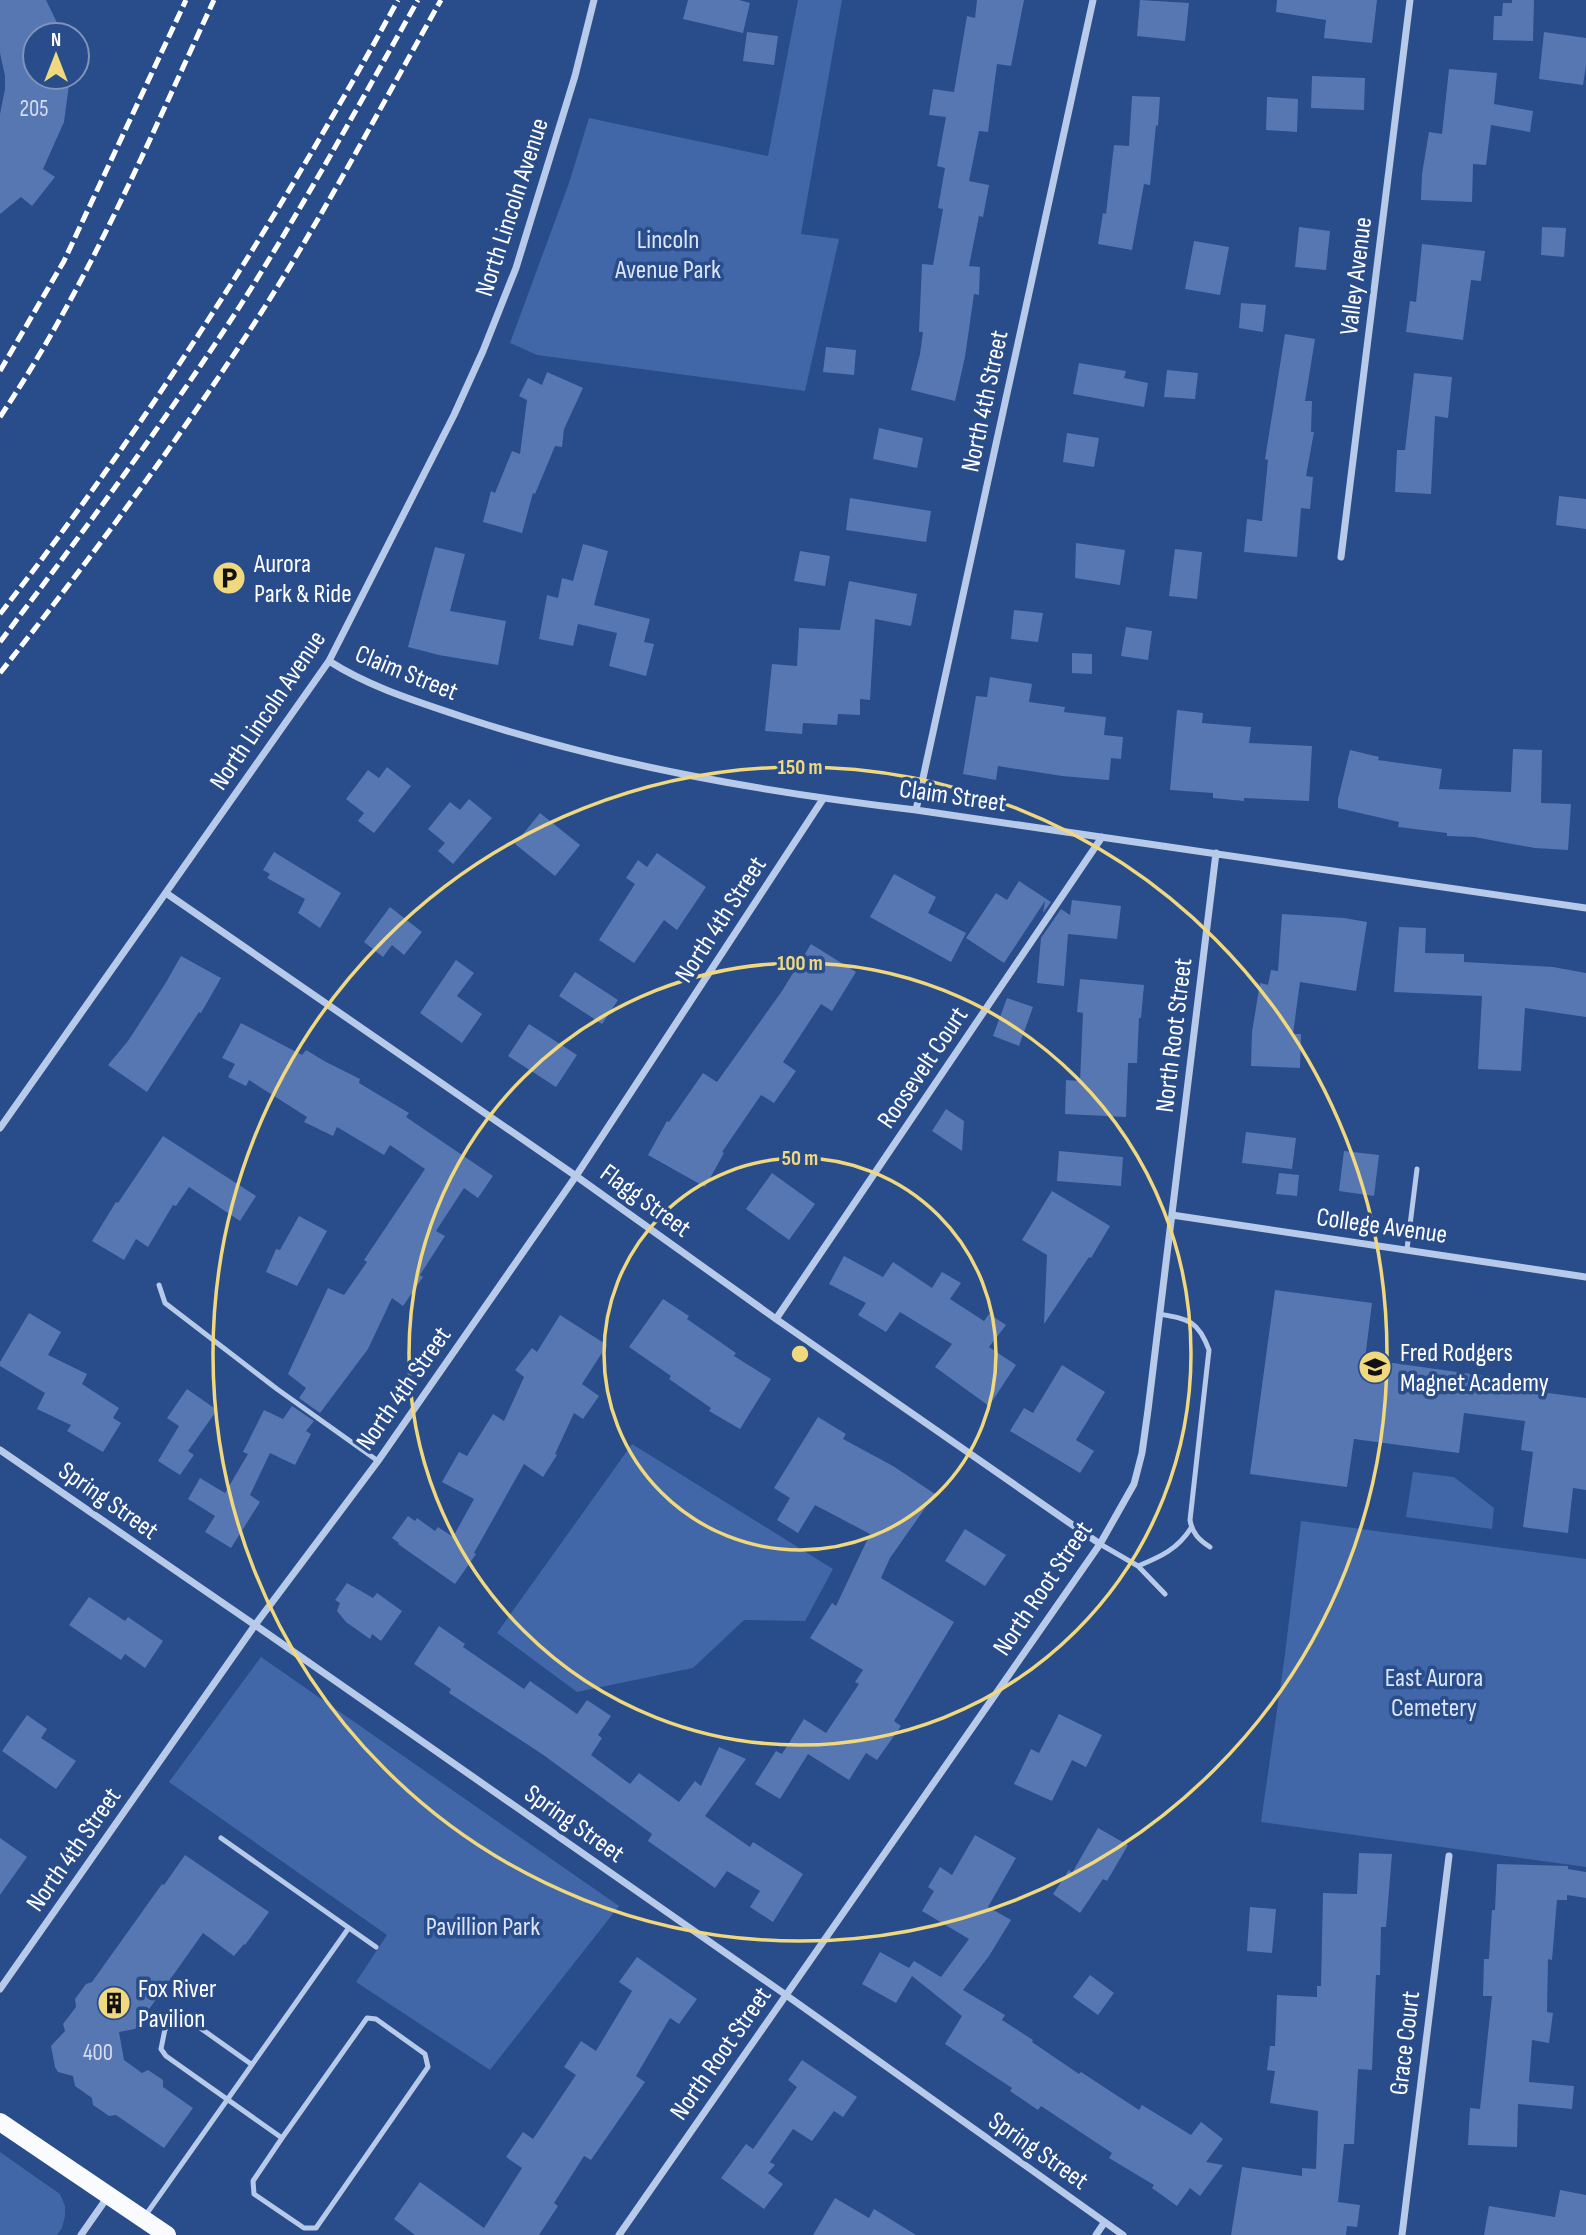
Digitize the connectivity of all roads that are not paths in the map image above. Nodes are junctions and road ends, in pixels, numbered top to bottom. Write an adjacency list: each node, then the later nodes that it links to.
1 (594, 0): 5 (street, North Lincoln Avenue)
2 (1093, 0): 7 (street, North 4th Street)
3 (1410, 0): 4 (street, Valley Avenue)
4 (1341, 557)
5 (329, 661): 6 (street, Claim Street); 10 (street, North Lincoln Avenue)
6 (823, 799): 7 (street, Claim Street); 14 (street, North 4th Street)
7 (916, 810): 8 (street, Claim Street)
8 (1102, 837): 9 (street, Claim Street); 20 (street, Roosevelt Court)
9 (1216, 853): 11 (street, Claim Street); 15 (street, North Root Street)
10 (166, 893): 12 (street, North Lincoln Avenue); 14 (street, Flagg Street)
11 (1586, 908)
12 (0, 1128)
13 (1417, 1170): 16 (lane)
14 (576, 1176): 20 (street, Flagg Street); 22 (street, North 4th Street)
15 (1172, 1215): 16 (street, College Avenue); 19 (street, North Root Street)
16 (1406, 1250): 17 (street, College Avenue)
17 (1586, 1277)
18 (159, 1285): 22 (lane)
19 (1158, 1314): 23 (lane); 24 (street, North Root Street)
20 (776, 1319): 24 (street, Flagg Street)
21 (1, 1453): 28 (street, Spring Street)
22 (378, 1461): 28 (street, North 4th Street)
23 (1191, 1528): 25 (lane); 26 (lane)
24 (1100, 1544): 26 (lane); 34 (street, North Root Street)
25 (1210, 1547)
26 (1138, 1566): 27 (lane)
27 (1165, 1594)
28 (255, 1625): 33 (street, North 4th Street); 34 (street, Spring Street)
29 (221, 1838): 31 (lane)
30 (1448, 1856): 47 (street, Grace Court)
31 (348, 1929): 32 (lane); 35 (lane)
32 (376, 1947)
33 (0, 1989)
34 (786, 1995): 41 (street, Spring Street); 44 (street, North Root Street)
35 (251, 2064): 36 (lane); 36 (lane)
36 (227, 2099): 38 (lane); 40 (lane)
37 (0, 2122): 39 (main road)
38 (282, 2138): 38 (lane)
39 (109, 2194): 40 (main road); 42 (street)
40 (143, 2218): 43 (main road)
41 (1104, 2222): 45 (street); 46 (street, Spring Street)
42 (81, 2235)
43 (167, 2235)
44 (619, 2235)
45 (1096, 2235)
46 (1123, 2235)
47 (1402, 2235)

